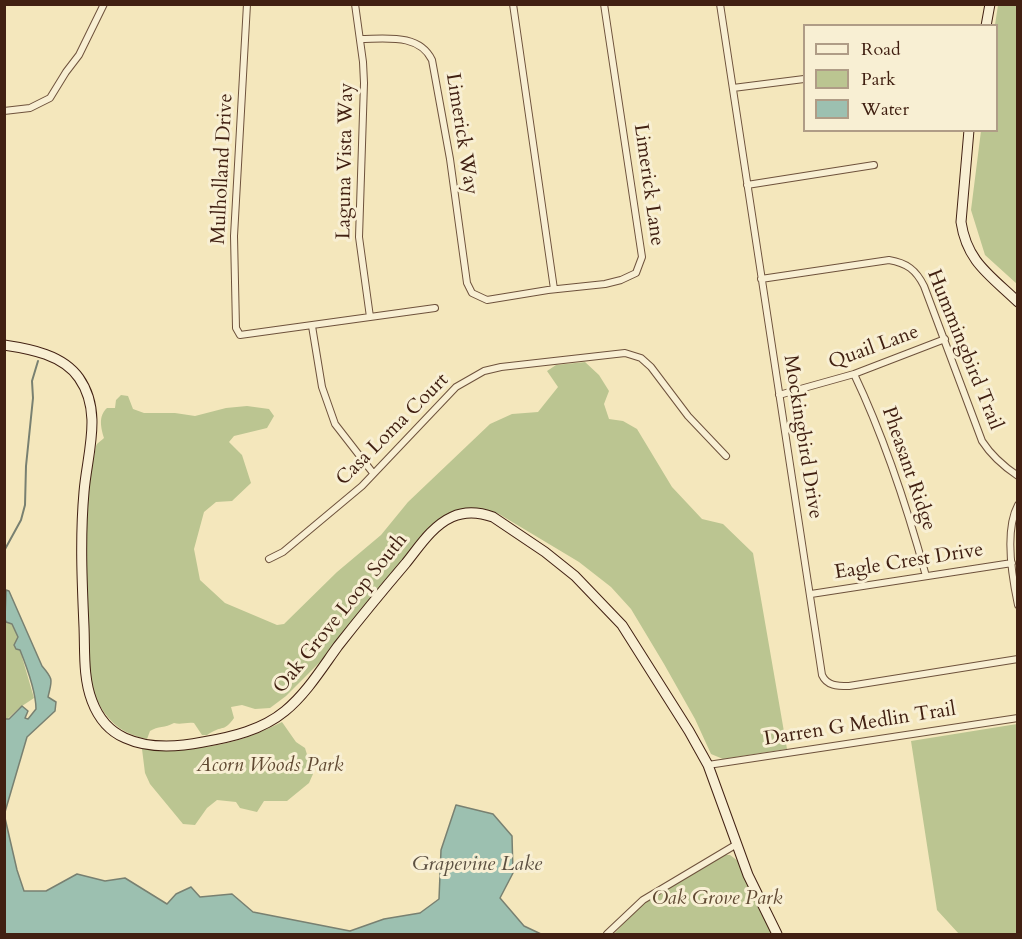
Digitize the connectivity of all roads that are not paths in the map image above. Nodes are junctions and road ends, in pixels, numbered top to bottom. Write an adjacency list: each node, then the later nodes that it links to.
1 (104, 4): 12 (street)
2 (247, 4): 22 (street, Mulholland Drive)
3 (355, 4): 9 (street, Laguna Vista Way)
4 (513, 4): 17 (street)
5 (604, 4): 17 (street, Limerick Lane)
6 (720, 4): 11 (street, Mockingbird Drive)
7 (990, 4): 8 (street)
8 (986, 24)
9 (360, 39): 18 (street, Limerick Way); 21 (street, Laguna Vista Way)
10 (803, 79): 11 (street)
11 (733, 88): 15 (street, Mockingbird Drive)
12 (4, 111)
13 (969, 132): 19 (street)
14 (874, 165): 15 (street)
15 (747, 185): 16 (street, Mockingbird Drive)
16 (761, 279): 23 (street, Hummingbird Trail); 26 (street, Mockingbird Drive)
17 (554, 289): 18 (street, Limerick Lane)
18 (472, 293)
19 (1017, 302)
20 (435, 308): 21 (street)
21 (370, 317): 22 (street)
22 (312, 326): 28 (street)
23 (945, 339): 25 (street, Quail Lane); 29 (street, Hummingbird Trail)
24 (4, 345): 38 (street, Oak Grove Loop South)
25 (854, 374): 26 (street, Quail Lane); 33 (street, Pheasant Ridge)
26 (779, 395): 34 (street, Mockingbird Drive)
27 (726, 456): 28 (street, Casa Loma Court)
28 (373, 473): 31 (street, Casa Loma Court)
29 (1017, 476)
30 (1017, 505): 32 (street)
31 (269, 559)
32 (1012, 563): 33 (street, Eagle Crest Drive); 35 (street)
33 (926, 576): 34 (street, Eagle Crest Drive)
34 (811, 594): 36 (street, Mockingbird Drive)
35 (1017, 605)
36 (1017, 659)
37 (1017, 718): 38 (street, Darren G Medlin Trail)
38 (708, 765): 39 (street, Oak Grove Loop South)
39 (737, 844): 40 (street); 41 (street, Oak Grove Loop South)
40 (607, 934)
41 (777, 934)

